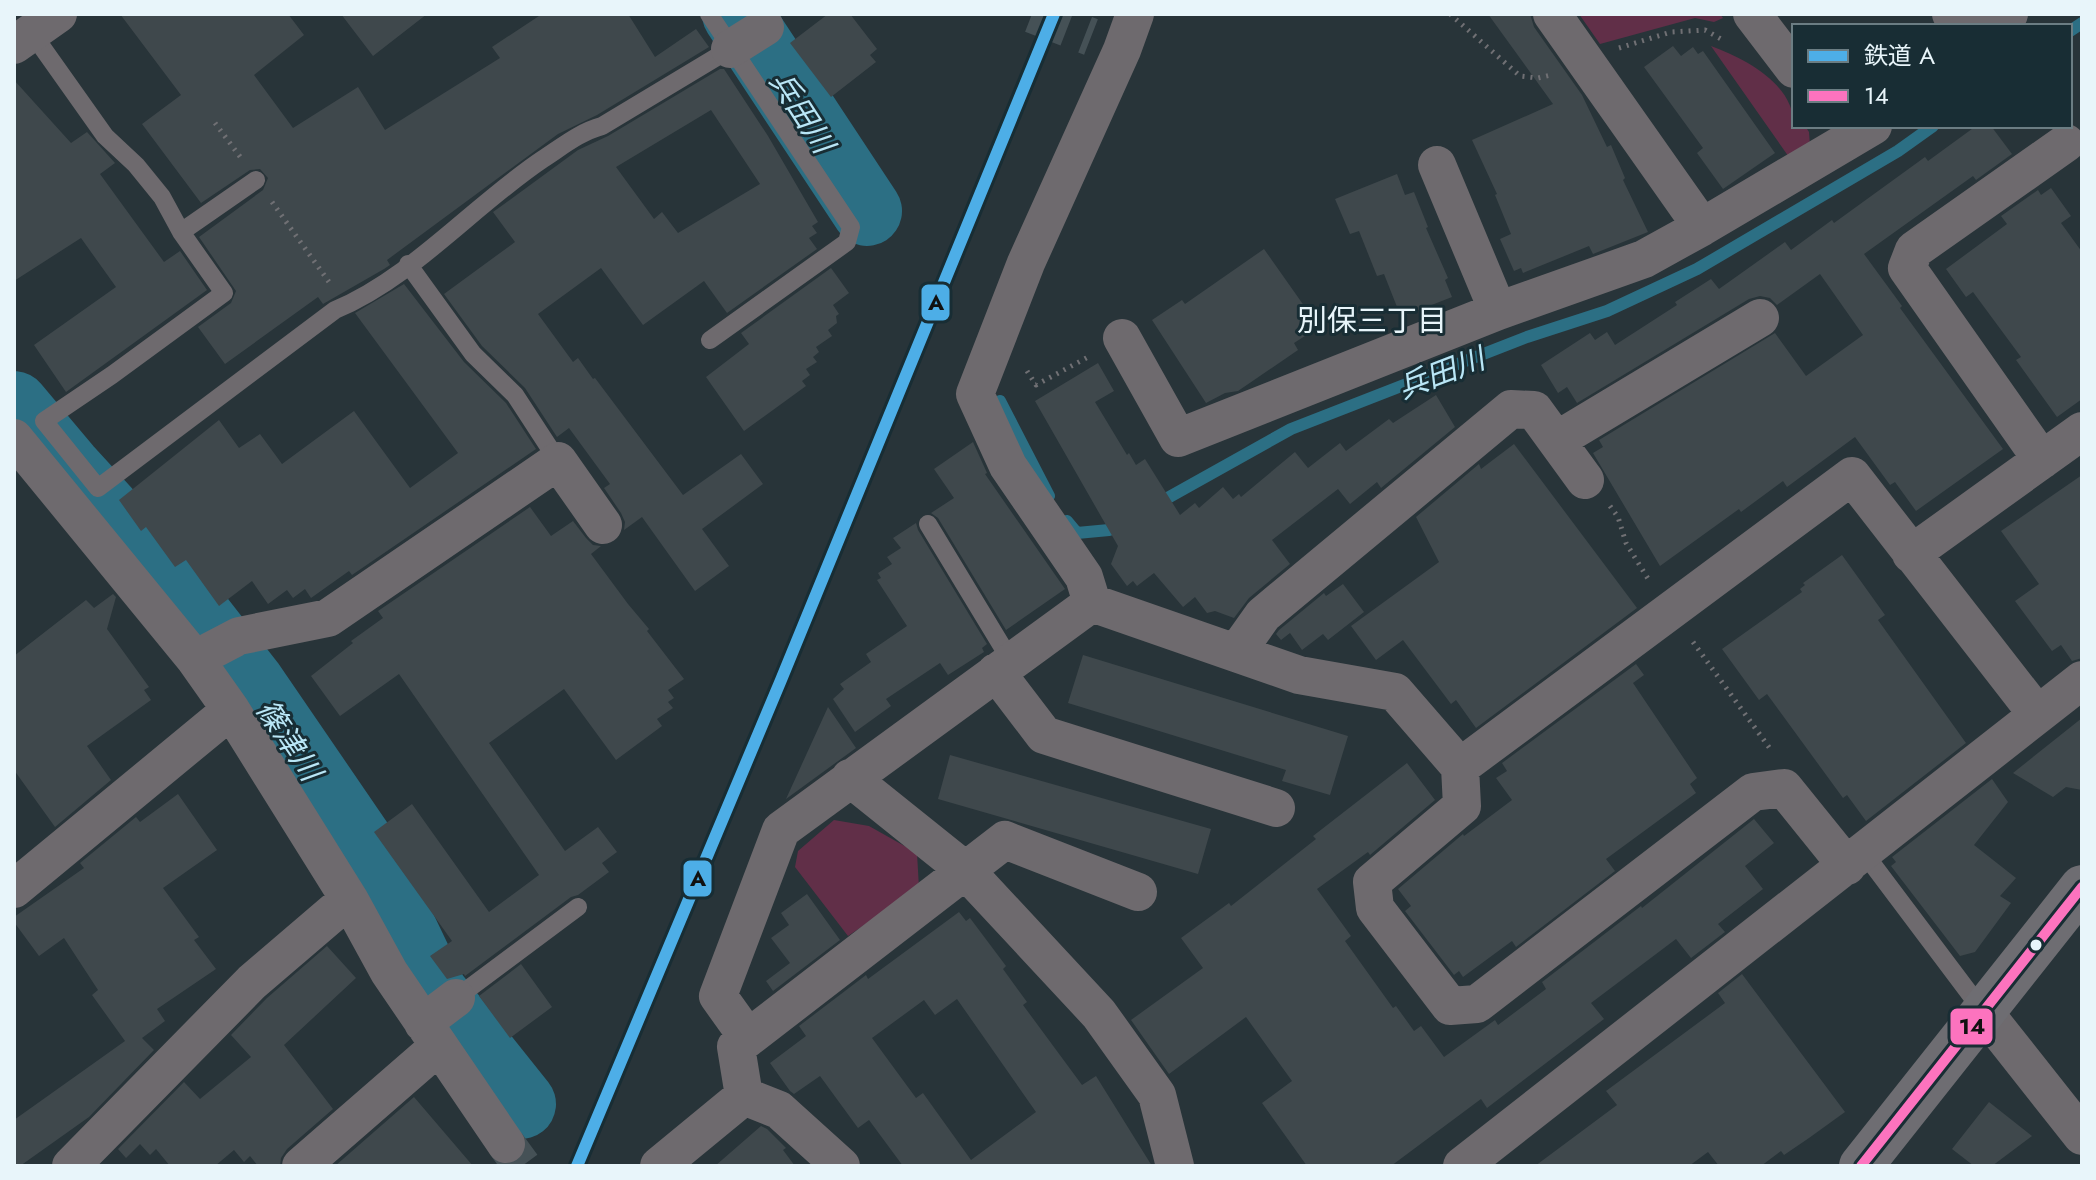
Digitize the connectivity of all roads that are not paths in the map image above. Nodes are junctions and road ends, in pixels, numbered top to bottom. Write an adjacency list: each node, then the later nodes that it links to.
1 (709, 14): 6 (lane)
2 (1135, 14): 29 (street)
3 (1552, 14): 12 (street)
4 (1752, 14): 7 (street)
5 (35, 30): 13 (lane)
6 (752, 33): 14 (lane); 18 (lane)
7 (1786, 59)
8 (1852, 131): 12 (street)
9 (2067, 145): 22 (street)
10 (1437, 165): 15 (street)
11 (256, 180): 13 (lane)
12 (1702, 227): 15 (street)
13 (181, 232): 25 (lane)
14 (408, 264): 23 (lane); 25 (lane)
15 (1498, 311): 17 (street)
16 (1760, 318): 21 (street)
17 (1122, 338)
18 (710, 340)
19 (2082, 431): 22 (street)
20 (14, 438): 25 (street)
21 (1557, 440): 24 (street); 30 (street)
22 (2042, 460): 28 (street)
23 (558, 461): 27 (street); 31 (street)
24 (1585, 480)
25 (83, 499): 31 (street)
26 (928, 524): 32 (lane)
27 (603, 525)
28 (1911, 554): 35 (street); 36 (street)
29 (1092, 603): 30 (street); 32 (street)
30 (1236, 653): 36 (street)
31 (200, 656): 34 (street)
32 (1004, 667): 37 (street); 38 (street)
33 (2082, 680): 35 (street)
34 (231, 710): 42 (street); 44 (street)
35 (2037, 714): 39 (street)
36 (1460, 767): 39 (street)
37 (850, 778): 40 (street); 48 (street)
38 (1276, 808)
39 (1856, 859): 46 (lane); 57 (street)
40 (966, 871): 43 (street); 48 (street); 56 (street)
41 (2082, 887): 46 (highway)
42 (14, 889)
43 (1138, 892)
44 (349, 899): 47 (street); 52 (street)
45 (578, 907): 47 (lane)
46 (1984, 1012): 50 (street); 58 (highway)
47 (437, 1021): 51 (street); 53 (street)
48 (748, 1038): 49 (street)
49 (744, 1096): 54 (street); 55 (street)
50 (2082, 1136)
51 (506, 1144)
52 (71, 1166)
53 (301, 1166)
54 (659, 1166)
55 (841, 1166)
56 (1175, 1166)
57 (1462, 1166)
58 (1861, 1166)

